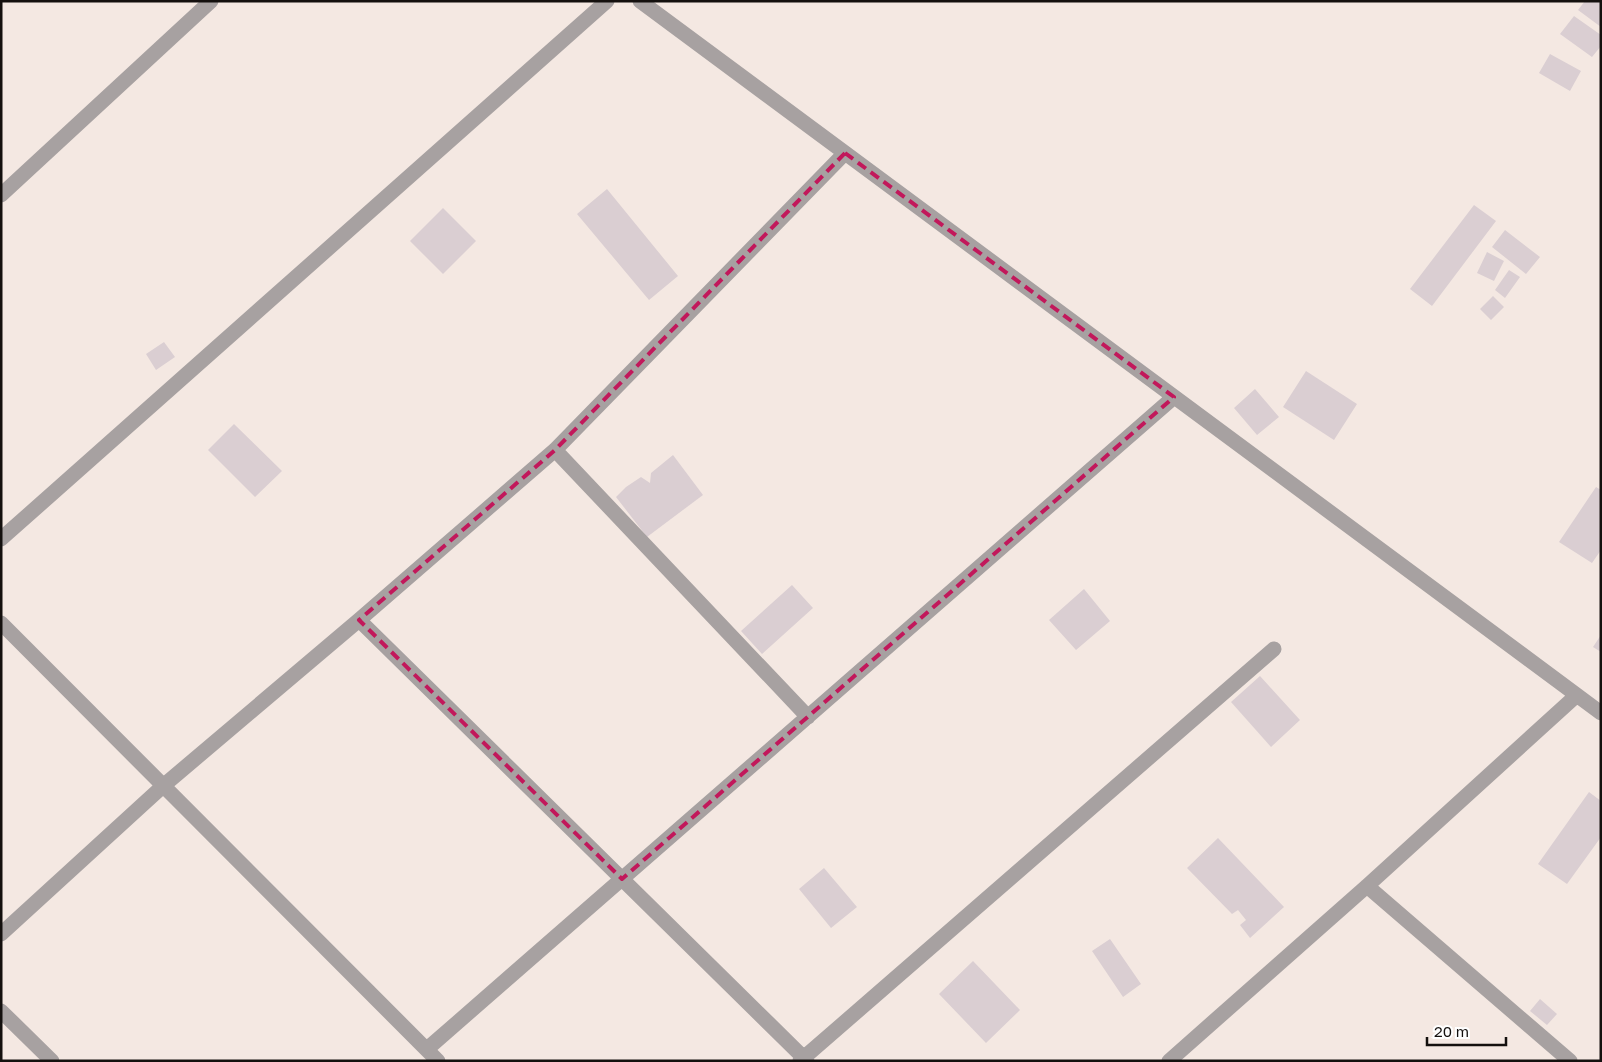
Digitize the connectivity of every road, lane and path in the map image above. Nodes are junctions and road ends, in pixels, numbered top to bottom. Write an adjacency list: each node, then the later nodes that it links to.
1 (212, 1): 5 (street)
2 (607, 1): 8 (street)
3 (640, 1): 4 (street)
4 (845, 153): 6 (street); 7 (street)
5 (1, 195)
6 (1174, 397): 12 (street); 14 (street)
7 (555, 450): 9 (street); 14 (street)
8 (1, 539)
9 (359, 620): 15 (street); 16 (street)
10 (1, 623): 15 (street)
11 (1274, 649): 22 (street)
12 (1577, 695): 13 (street); 17 (street)
13 (1601, 713)
14 (808, 716): 16 (street)
15 (163, 786): 18 (street); 20 (street)
16 (622, 879): 20 (street); 22 (street)
17 (1367, 886): 21 (street); 25 (street)
18 (1, 934)
19 (1, 1011): 23 (street)
20 (427, 1049): 24 (street)
21 (1174, 1059)
22 (804, 1060)
23 (52, 1061)
24 (438, 1061)
25 (1570, 1061)

